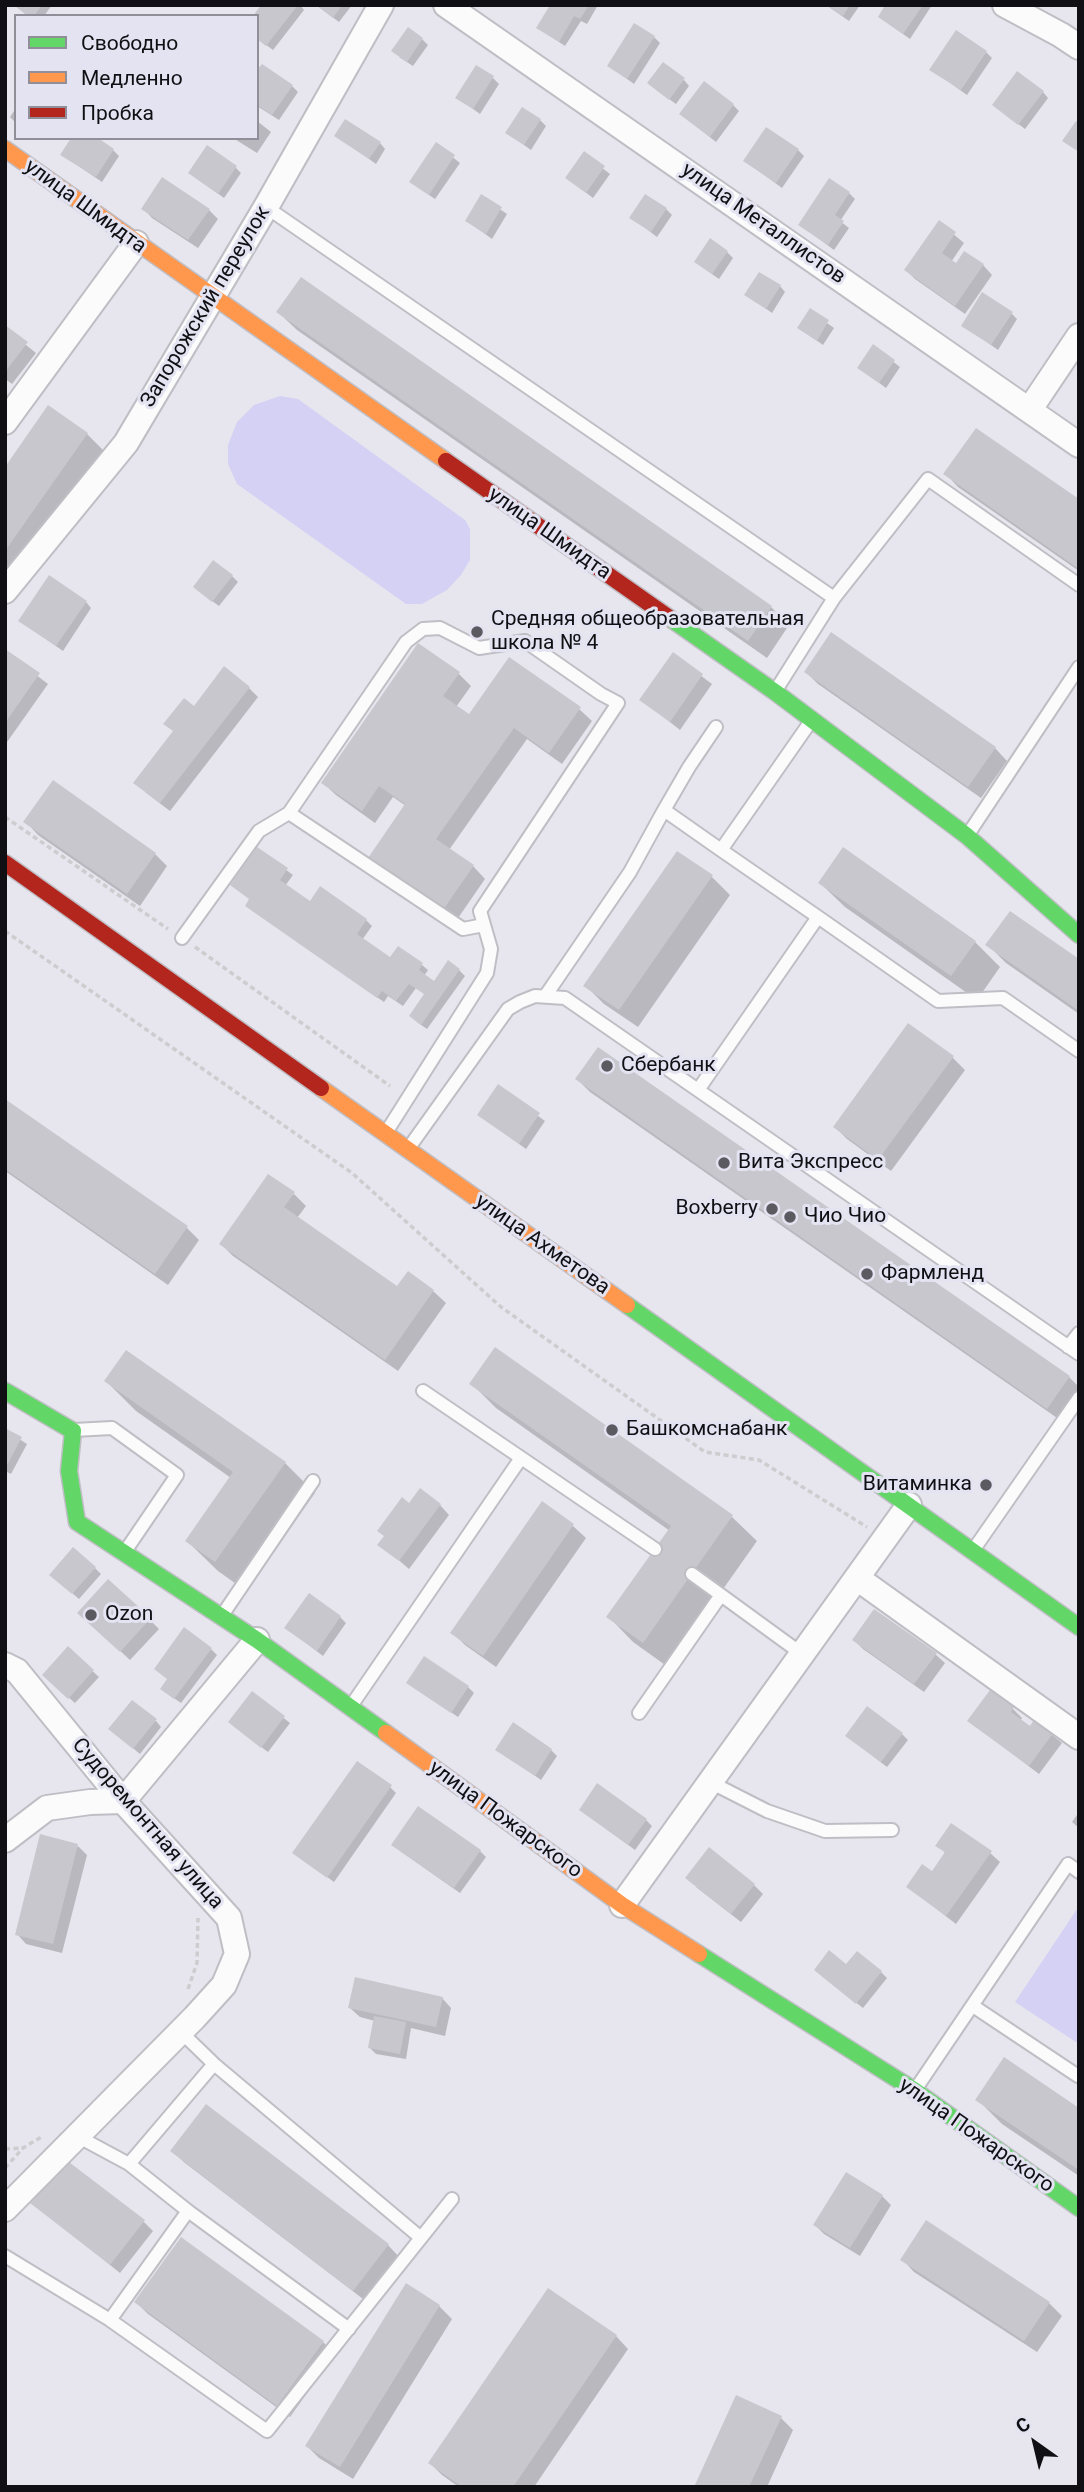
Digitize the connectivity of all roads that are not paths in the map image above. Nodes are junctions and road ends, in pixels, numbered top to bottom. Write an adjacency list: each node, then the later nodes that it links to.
1 (381, 5): 6 (street, Запорожский переулок)
2 (446, 5): 10 (street, улица Металлистов)
3 (1005, 5): 4 (street)
4 (1079, 47)
5 (5, 149): 7 (street, улица Шмидта)
6 (266, 207): 8 (street, Запорожский переулок); 15 (lane)
7 (136, 243): 8 (street, улица Шмидта); 11 (street)
8 (212, 297): 14 (street, Запорожский переулок); 17 (street, улица Шмидта)
9 (1079, 336): 10 (street)
10 (1030, 409): 12 (street, улица Металлистов)
11 (5, 422)
12 (1079, 445)
13 (1079, 585): 15 (lane)
14 (5, 591)
15 (834, 598): 17 (lane)
16 (1079, 667): 22 (lane)
17 (775, 692): 18 (street, улица Шмидта)
18 (811, 721): 22 (street, улица Шмидта); 23 (lane)
19 (716, 727): 20 (lane)
20 (664, 810): 23 (lane); 29 (lane)
21 (289, 813): 26 (lane); 26 (lane); 28 (lane)
22 (967, 836): 27 (street, улица Шмидта)
23 (721, 850): 25 (lane)
24 (5, 863): 32 (street, улица Ахметова)
25 (818, 917): 30 (lane); 31 (lane)
26 (484, 925): 32 (lane)
27 (1079, 935)
28 (182, 938)
29 (546, 995): 31 (lane); 33 (lane)
30 (1079, 1051)
31 (698, 1090): 35 (lane)
32 (386, 1133): 33 (street, улица Ахметова)
33 (407, 1150): 42 (street, улица Ахметова)
34 (1079, 1333): 35 (lane)
35 (1074, 1350)
36 (5, 1391): 39 (street)
37 (423, 1391): 40 (lane)
38 (1079, 1398): 44 (lane)
39 (73, 1431): 45 (street, улица Пожарского); 45 (lane)
40 (521, 1458): 43 (lane); 54 (lane)
41 (313, 1481): 49 (lane)
42 (909, 1505): 44 (street, улица Ахметова); 47 (street)
43 (655, 1549)
44 (972, 1552): 50 (street, улица Ахметова)
45 (124, 1554): 49 (street, улица Пожарского)
46 (692, 1574): 48 (lane)
47 (856, 1578): 52 (street); 56 (street)
48 (721, 1595): 52 (lane); 55 (lane)
49 (221, 1617): 51 (street, улица Пожарского)
50 (1079, 1627)
51 (257, 1640): 54 (street, улица Пожарского); 58 (street)
52 (802, 1654): 57 (street)
53 (5, 1665): 58 (street, Судоремонтная улица)
54 (349, 1708): 62 (street, улица Пожарского)
55 (639, 1713)
56 (1079, 1737)
57 (710, 1782): 59 (lane); 62 (street)
58 (123, 1801): 60 (street); 64 (street, Судоремонтная улица)
59 (892, 1830)
60 (5, 1840)
61 (1079, 1872): 63 (lane)
62 (622, 1905): 67 (street, улица Пожарского)
63 (974, 2006): 66 (lane); 67 (lane)
64 (180, 2031): 65 (lane); 68 (street, Судоремонтная улица)
65 (214, 2064): 69 (lane); 74 (lane)
66 (1079, 2074)
67 (915, 2090): 71 (street, улица Пожарского)
68 (77, 2136): 69 (lane); 72 (street, Судоремонтная улица)
69 (129, 2164): 73 (lane)
70 (452, 2199): 74 (lane)
71 (1079, 2208)
72 (5, 2209)
73 (188, 2211): 76 (lane); 77 (lane)
74 (421, 2238): 77 (lane)
75 (5, 2256): 76 (lane)
76 (110, 2320): 77 (lane)
77 (349, 2329)

